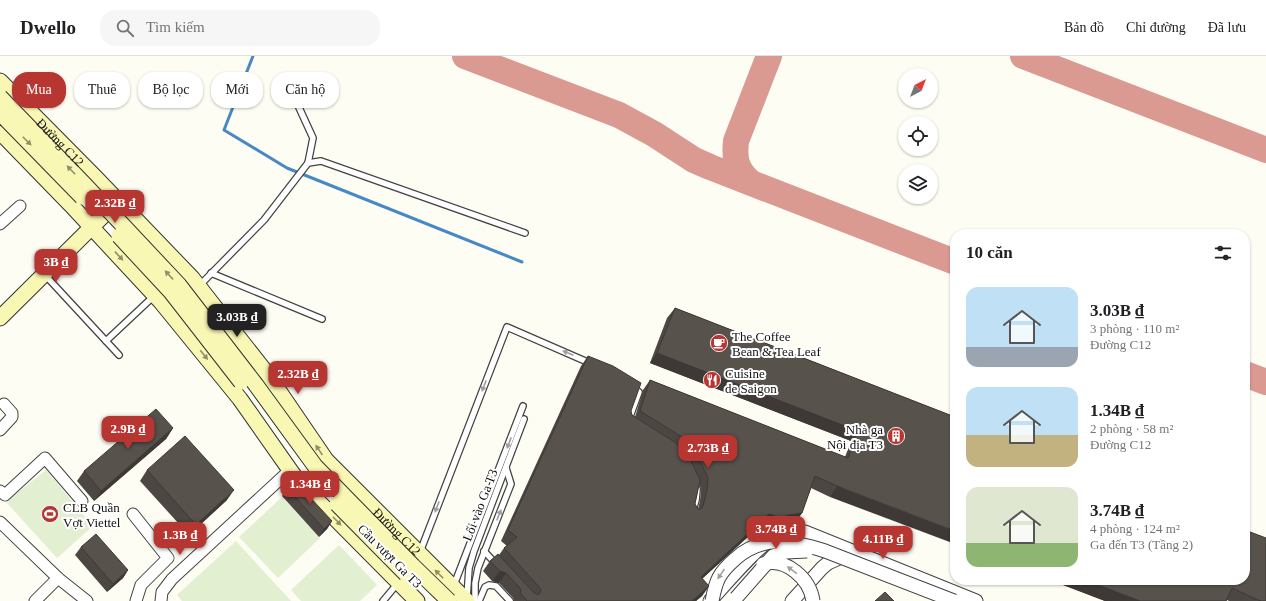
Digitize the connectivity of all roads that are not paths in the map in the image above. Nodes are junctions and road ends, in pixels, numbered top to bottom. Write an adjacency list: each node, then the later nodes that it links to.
1 (0, 81): 7 (main road, Đường C12)
2 (0, 97): 41 (main road, Cầu vượt Ga T3, one-way to 2, bridge)
3 (299, 108): 6 (lane)
4 (0, 113): 50 (main road, Cầu vượt Ga T3, one-way to 50, bridge)
5 (0, 132): 10 (main road)
6 (308, 163): 11 (lane); 12 (lane)
7 (118, 201): 10 (main road); 14 (main road, Đường C12)
8 (20, 206): 9 (street)
9 (0, 224)
10 (92, 227): 13 (main road); 15 (main road, one-way to 15)
11 (525, 233)
12 (211, 273): 14 (lane); 17 (lane)
13 (45, 274): 16 (main road); 18 (lane)
14 (199, 286): 37 (main road, Đường C12, one-way to 14)
15 (155, 295): 18 (lane); 28 (main road, one-way to 28)
16 (0, 318)
17 (322, 319)
18 (106, 341): 19 (lane)
19 (119, 355)
20 (595, 365): 37 (lane, one-way to 37)
21 (627, 383): 25 (lane)
22 (4, 404): 26 (street)
23 (523, 406): 41 (lane, one-way to 41)
24 (524, 419): 27 (lane, Lối vào Ga T3)
25 (634, 426)
26 (0, 430)
27 (506, 467): 35 (lane, one-way to 27); 51 (lane, Lối vào Ga T3)
28 (290, 470): 40 (main road, one-way to 40); 47 (street)
29 (694, 484): 33 (lane)
30 (0, 491): 31 (street)
31 (82, 501)
32 (133, 514): 46 (street)
33 (692, 515)
34 (0, 522): 39 (street)
35 (484, 551): 38 (lane); 52 (lane)
36 (854, 552): 43 (street); 55 (street); 56 (street)
37 (419, 554): 41 (main road, Đường C12, one-way to 37)
38 (500, 568)
39 (58, 578): 44 (street); 45 (street)
40 (398, 583): 48 (lane); 49 (main road)
41 (451, 594): 51 (main road, Đường C12)
42 (735, 599): 57 (street, one-way to 42, bridge); 58 (street, bridge)
43 (966, 600): 55 (street, one-way to 55, bridge)
44 (35, 601)
45 (87, 601)
46 (136, 601)
47 (160, 601)
48 (382, 601)
49 (417, 601)
50 (434, 601)
51 (467, 601)
52 (475, 601)
53 (479, 601): 54 (lane)
54 (510, 601)
55 (711, 601)
56 (792, 601)
57 (813, 601)
58 (939, 601)

